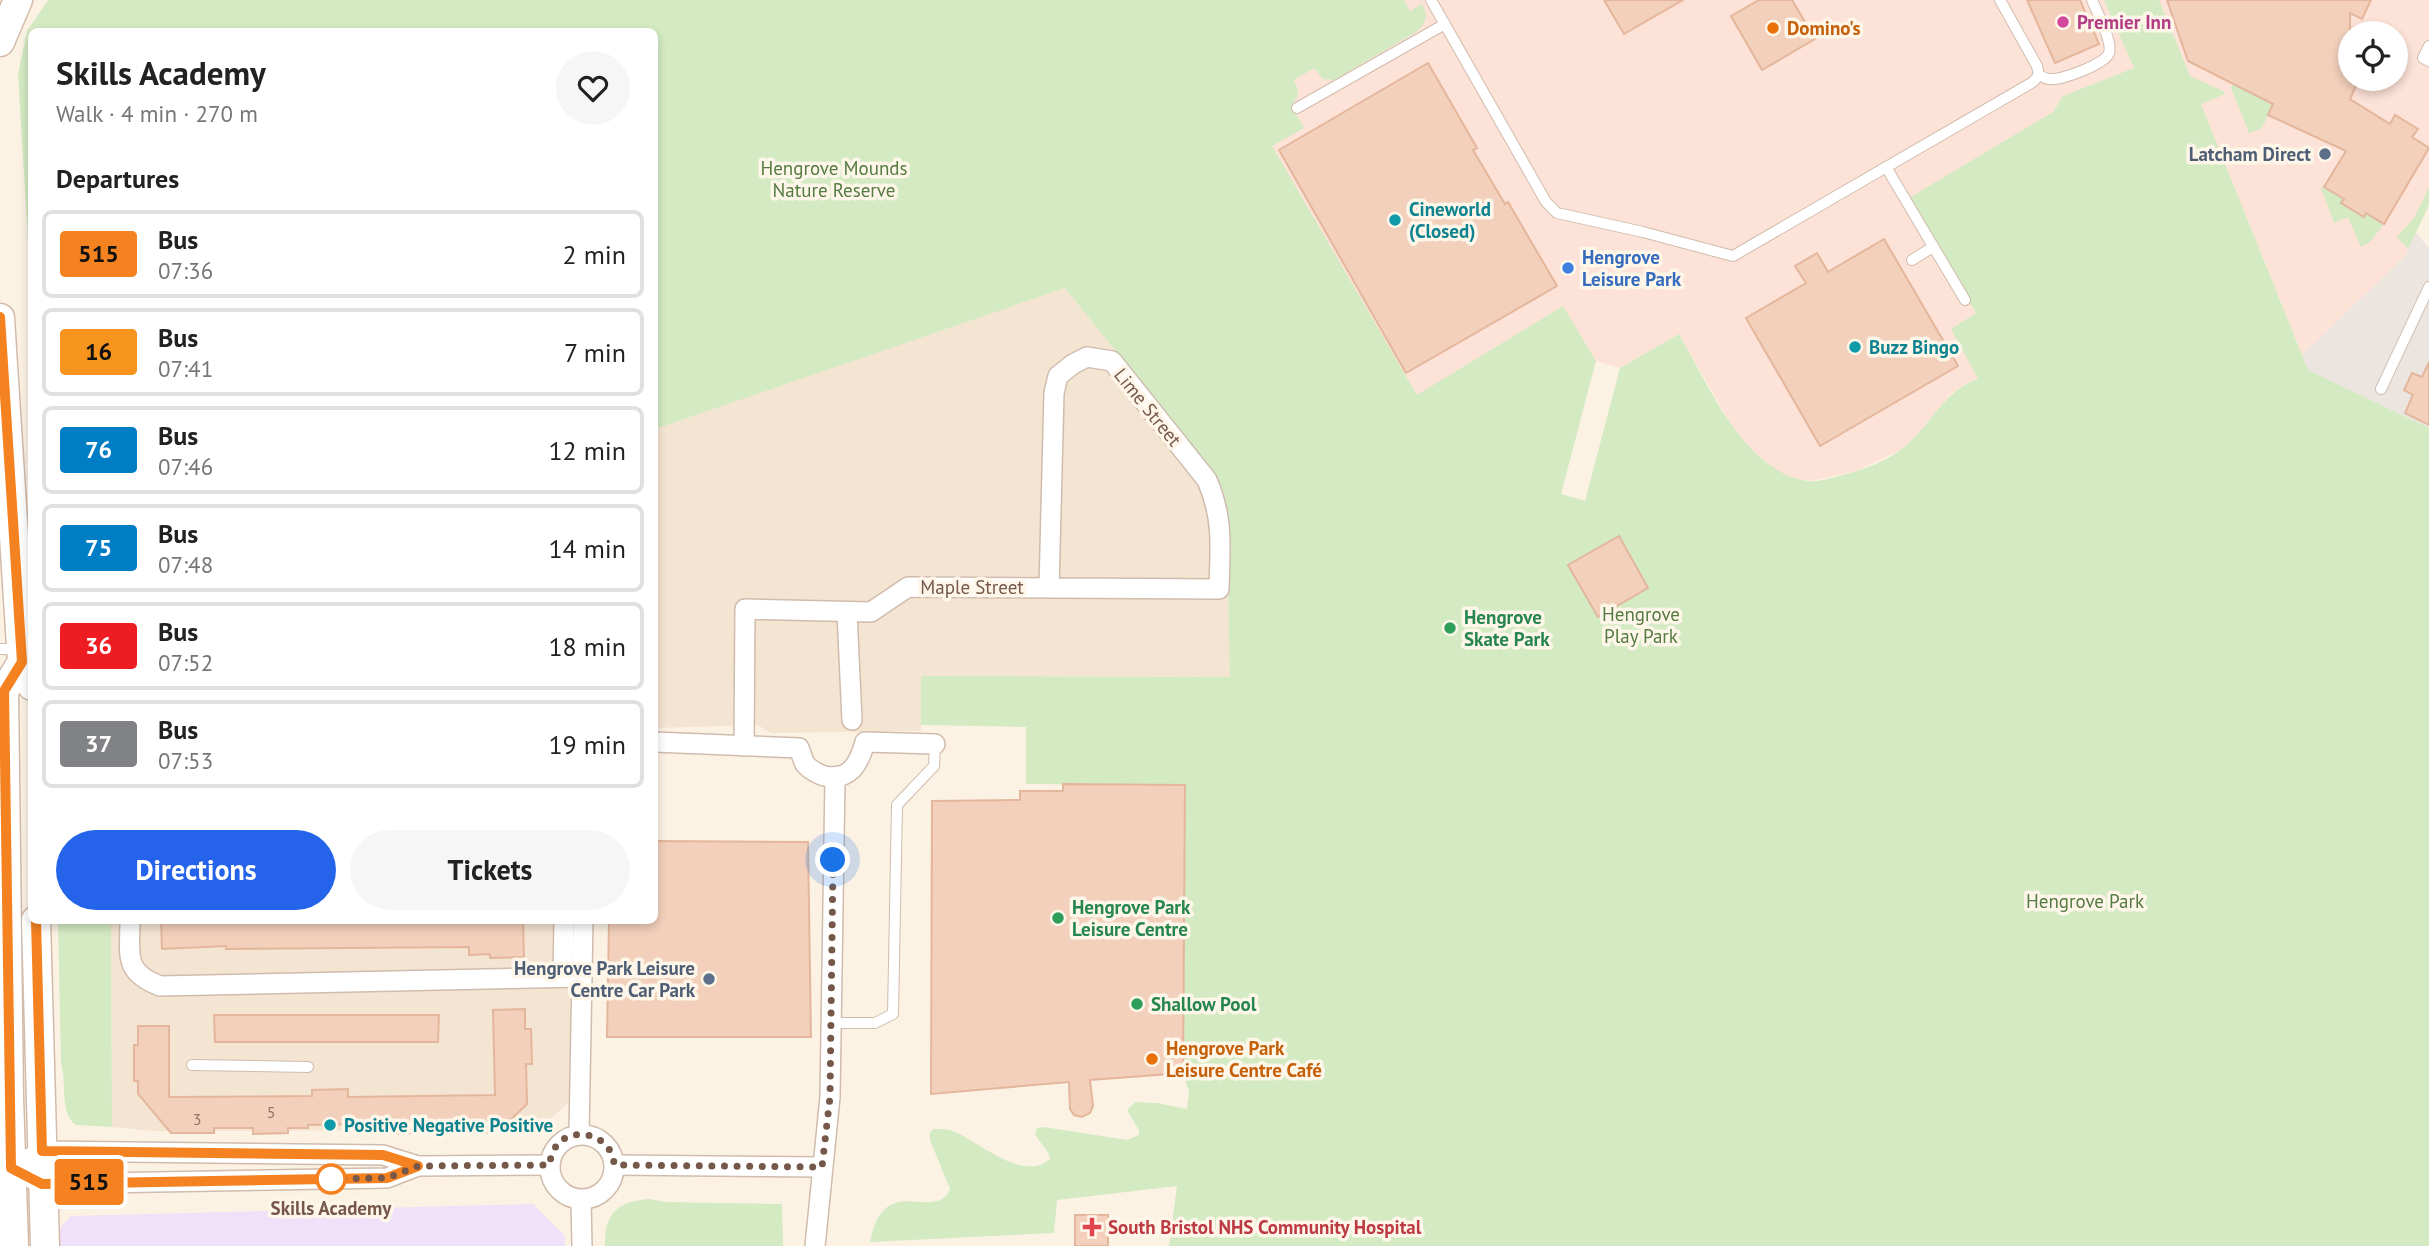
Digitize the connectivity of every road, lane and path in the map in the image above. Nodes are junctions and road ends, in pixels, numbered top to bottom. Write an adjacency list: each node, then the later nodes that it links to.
1 (11, 0): 6 (street)
2 (18, 0): 8 (street)
3 (1432, 0): 7 (lane)
4 (2000, 0): 11 (lane)
5 (2092, 0): 11 (lane)
6 (0, 8)
7 (1445, 24): 12 (lane); 13 (lane)
8 (0, 42)
9 (2429, 46): 10 (lane)
10 (2429, 61)
11 (2039, 75): 13 (lane)
12 (1297, 108)
13 (1886, 167): 14 (lane)
14 (1933, 247): 15 (lane); 17 (lane)
15 (1912, 260)
16 (2429, 287): 19 (lane)
17 (1965, 300)
18 (0, 318): 23 (street)
19 (2381, 388)
20 (1049, 588): 21 (street, Maple Street); 21 (street, Lime Street); 22 (street, Maple Street)
21 (1219, 589)
22 (847, 613): 24 (street); 27 (street, Maple Street)
23 (17, 649): 43 (street)
24 (852, 720)
25 (658, 741): 27 (street)
26 (935, 744): 28 (street); 34 (lane)
27 (744, 746): 28 (street)
28 (835, 778): 34 (street)
29 (36, 924): 38 (street)
30 (130, 924): 33 (street)
31 (565, 924): 33 (street)
32 (582, 924): 33 (street)
33 (572, 977): 37 (street)
34 (830, 1023): 42 (street)
35 (192, 1065): 36 (lane)
36 (308, 1067)
37 (579, 1134): 39 (street); 40 (street)
38 (42, 1151): 41 (street); 43 (street); 44 (street)
39 (549, 1165): 41 (street); 45 (street)
40 (615, 1165): 42 (street); 45 (street)
41 (418, 1166): 44 (street)
42 (822, 1167): 49 (street)
43 (6, 1169): 44 (street); 46 (street)
44 (42, 1184): 47 (street)
45 (582, 1200): 48 (street)
46 (13, 1246)
47 (45, 1246)
48 (582, 1246)
49 (814, 1246)

